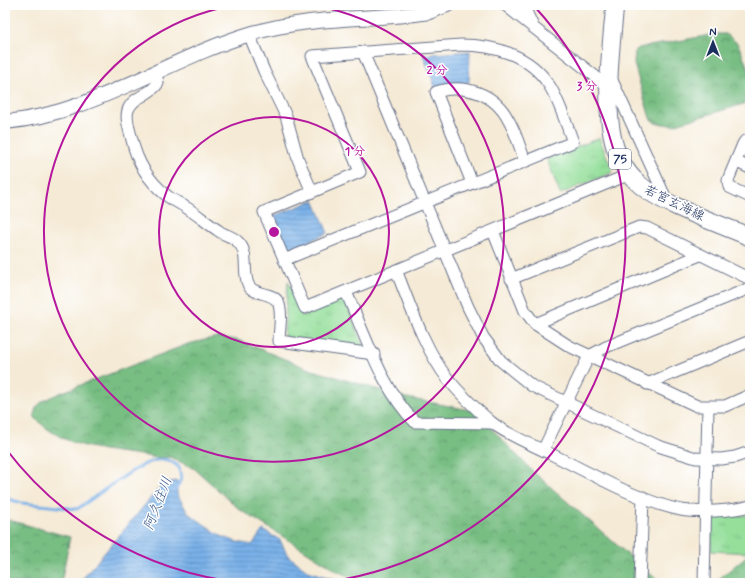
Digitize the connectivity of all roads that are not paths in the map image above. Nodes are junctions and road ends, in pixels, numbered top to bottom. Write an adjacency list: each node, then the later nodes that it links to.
1 (446, 5): 6 (street)
2 (505, 5): 5 (street)
3 (523, 5): 5 (street)
4 (615, 5): 9 (main road, 若宮玄海線 / 75)
5 (534, 27): 9 (street)
6 (249, 34): 8 (street); 17 (street)
7 (363, 52): 12 (street); 17 (street); 20 (street)
8 (156, 73): 10 (street); 33 (street)
9 (610, 81): 15 (main road, 若宮玄海線 / 75); 19 (street)
10 (5, 122)
11 (750, 142): 13 (street)
12 (525, 161): 16 (street); 16 (street)
13 (737, 162): 14 (street); 18 (street)
14 (750, 168)
15 (630, 174): 19 (main road, 若宮玄海線 / 75); 21 (street)
16 (472, 183): 20 (street)
17 (312, 192): 25 (street)
18 (750, 197)
19 (667, 201): 22 (main road, 若宮玄海線 / 75)
20 (424, 202): 23 (street); 25 (street)
21 (493, 230): 23 (street); 27 (street)
22 (750, 237)
23 (445, 251): 26 (street); 37 (street)
24 (700, 255): 27 (street); 28 (street); 31 (street)
25 (284, 260): 30 (street)
26 (396, 270): 30 (street); 39 (street)
27 (511, 279): 31 (street)
28 (750, 279)
29 (750, 288): 34 (street)
30 (346, 292): 33 (street)
31 (535, 324): 34 (street)
32 (750, 341): 35 (street)
33 (374, 354): 39 (street)
34 (589, 356): 35 (street); 37 (street)
35 (647, 384): 38 (street)
36 (750, 395): 38 (street)
37 (566, 402): 40 (street); 42 (street)
38 (708, 406): 42 (street)
39 (492, 423): 40 (street)
40 (543, 450): 43 (street)
41 (750, 452): 42 (street)
42 (706, 459): 45 (street)
43 (643, 497): 45 (street); 46 (street)
44 (750, 506): 45 (street)
45 (705, 510): 47 (street)
46 (640, 583)
47 (704, 583)

